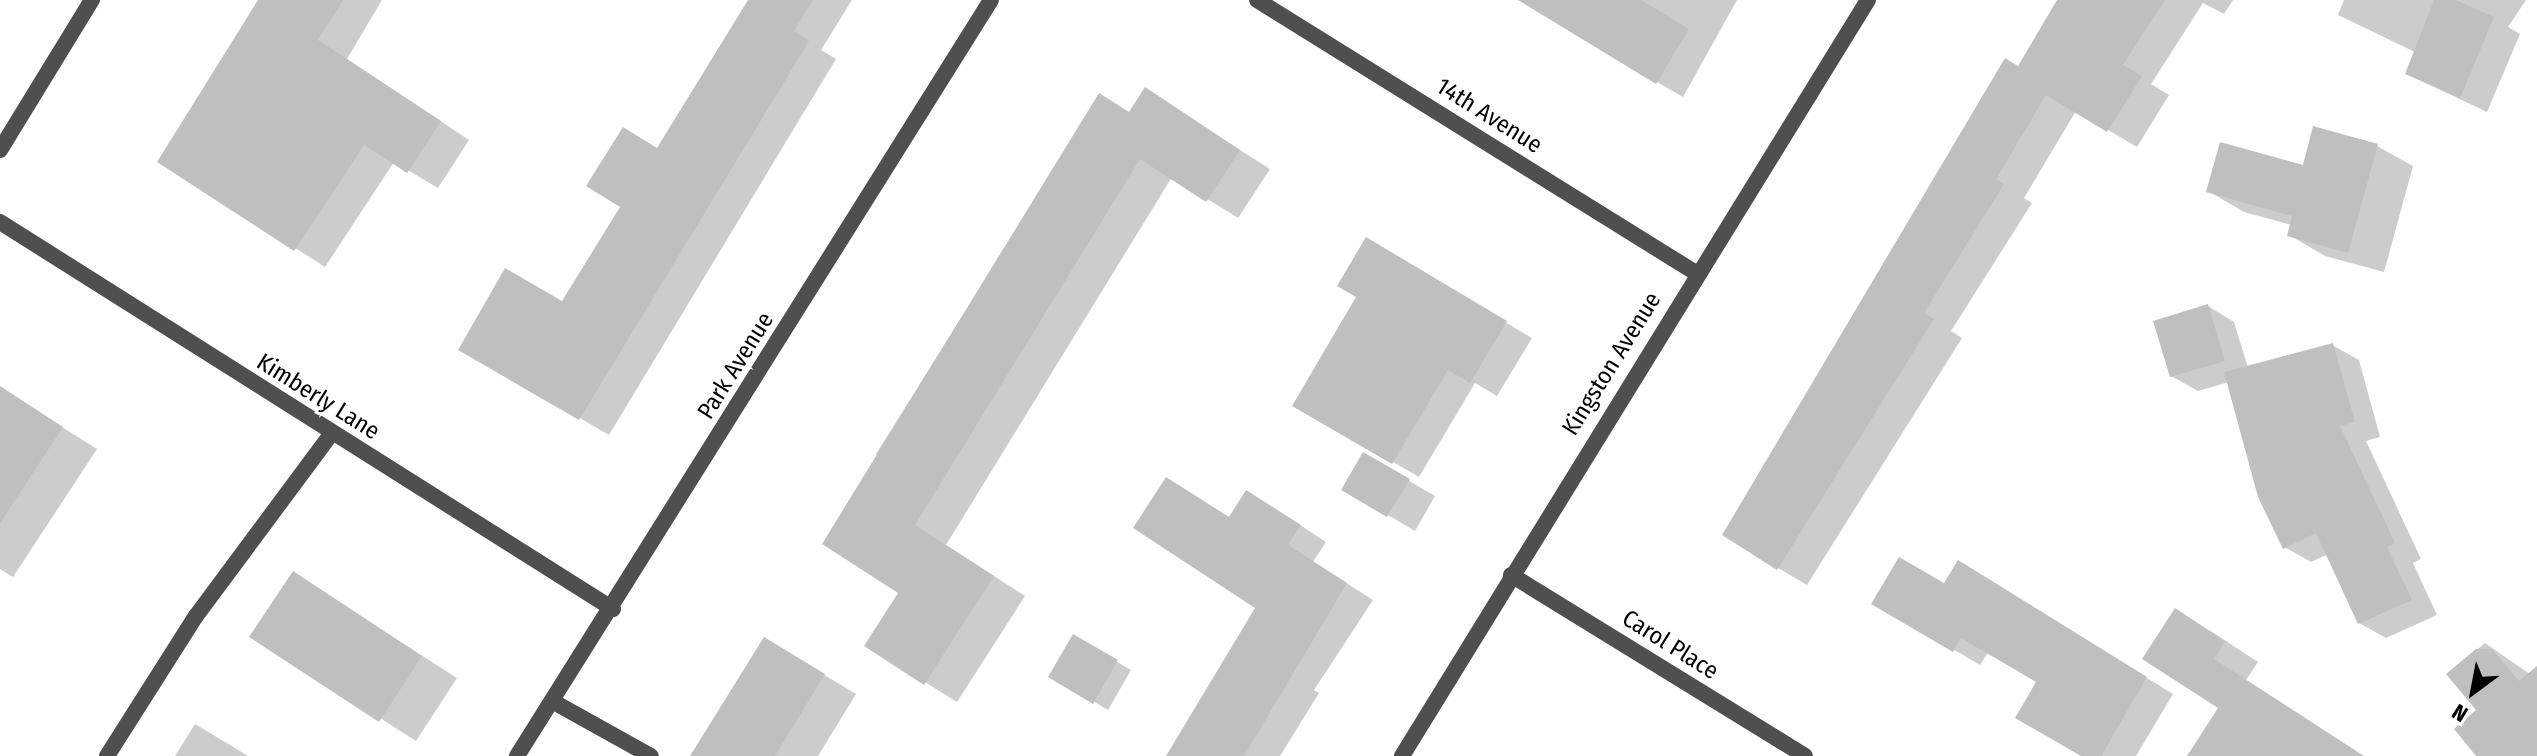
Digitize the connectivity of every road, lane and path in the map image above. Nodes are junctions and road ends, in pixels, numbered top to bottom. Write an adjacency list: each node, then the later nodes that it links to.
1 (92, 0): 5 (street)
2 (991, 0): 10 (street, Park Avenue)
3 (1257, 0): 7 (street, 14th Avenue)
4 (1868, 0): 7 (street, Kingston Avenue)
5 (0, 150)
6 (0, 222): 8 (street, Kimberly Lane)
7 (1696, 273): 9 (street, Kingston Avenue)
8 (331, 434): 10 (street, Kimberly Lane); 12 (street)
9 (1511, 575): 15 (street, Kingston Avenue); 16 (street, Carol Place)
10 (613, 609): 11 (street, Park Avenue)
11 (552, 701): 13 (street, Park Avenue); 14 (street)
12 (107, 756)
13 (517, 756)
14 (651, 756)
15 (1402, 756)
16 (1805, 756)

